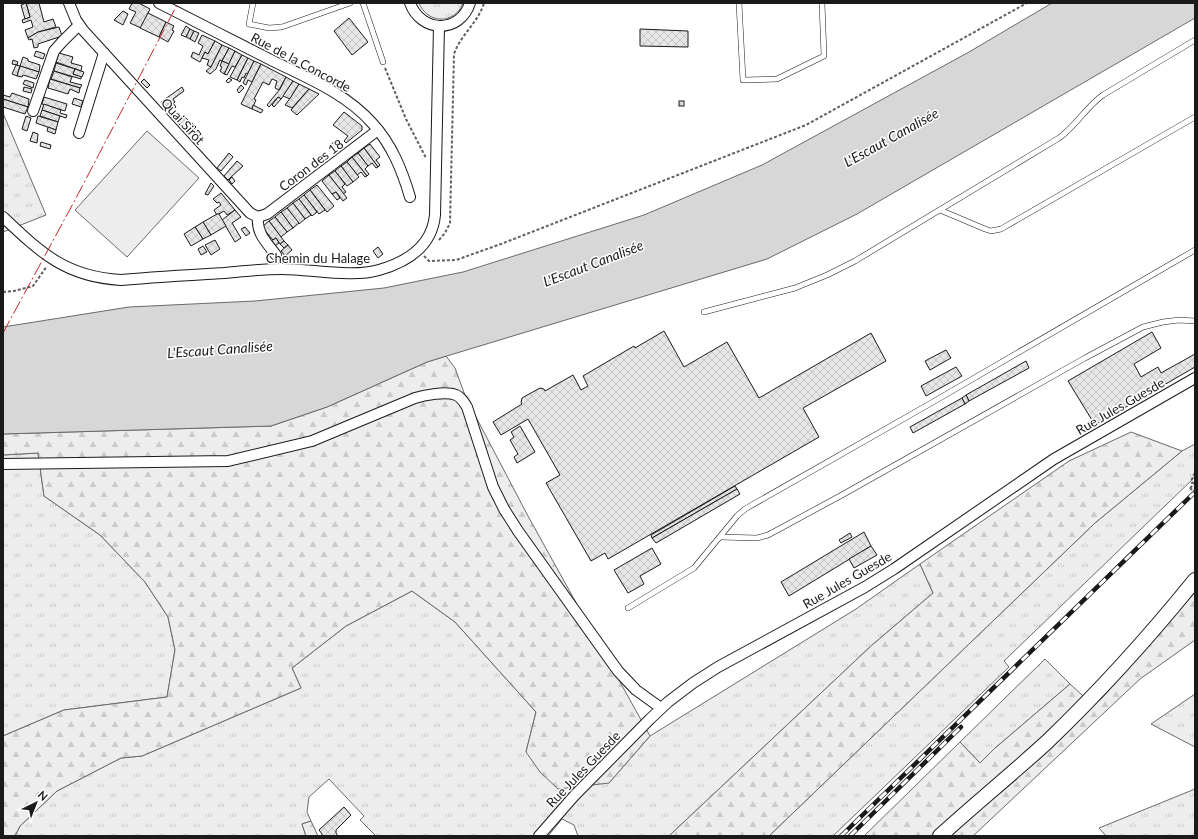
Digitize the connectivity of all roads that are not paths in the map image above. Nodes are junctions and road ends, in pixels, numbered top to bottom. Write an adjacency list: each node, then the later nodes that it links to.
1 (69, 3): 10 (street, Quai Sirot)
2 (159, 3): 17 (street, Rue de la Concorde)
3 (253, 3): 4 (lane)
4 (350, 3)
5 (363, 3): 14 (lane)
6 (410, 3): 11 (street)
7 (470, 3): 11 (street)
8 (739, 3): 9 (lane)
9 (822, 3)
10 (79, 25): 13 (street, Quai Sirot); 15 (street)
11 (439, 26): 21 (street, Chemin du Halage)
12 (1195, 40): 20 (lane)
13 (104, 53): 18 (street); 22 (street, Quai Sirot)
14 (383, 62)
15 (33, 110)
16 (1195, 117): 20 (lane)
17 (378, 130): 19 (street, Rue de la Concorde); 22 (street, Coron des 18)
18 (79, 133)
19 (410, 197)
20 (940, 210): 25 (lane)
21 (3, 217)
22 (258, 217): 24 (street)
23 (1195, 250): 29 (lane)
24 (276, 255)
25 (704, 312)
26 (1195, 321): 29 (lane)
27 (1195, 378): 32 (street, Rue Jules Guesde)
28 (3, 464): 32 (street)
29 (720, 537): 31 (lane)
30 (1195, 580): 34 (street)
31 (628, 608)
32 (661, 708): 33 (street, Rue Jules Guesde)
33 (539, 836)
34 (940, 836)

